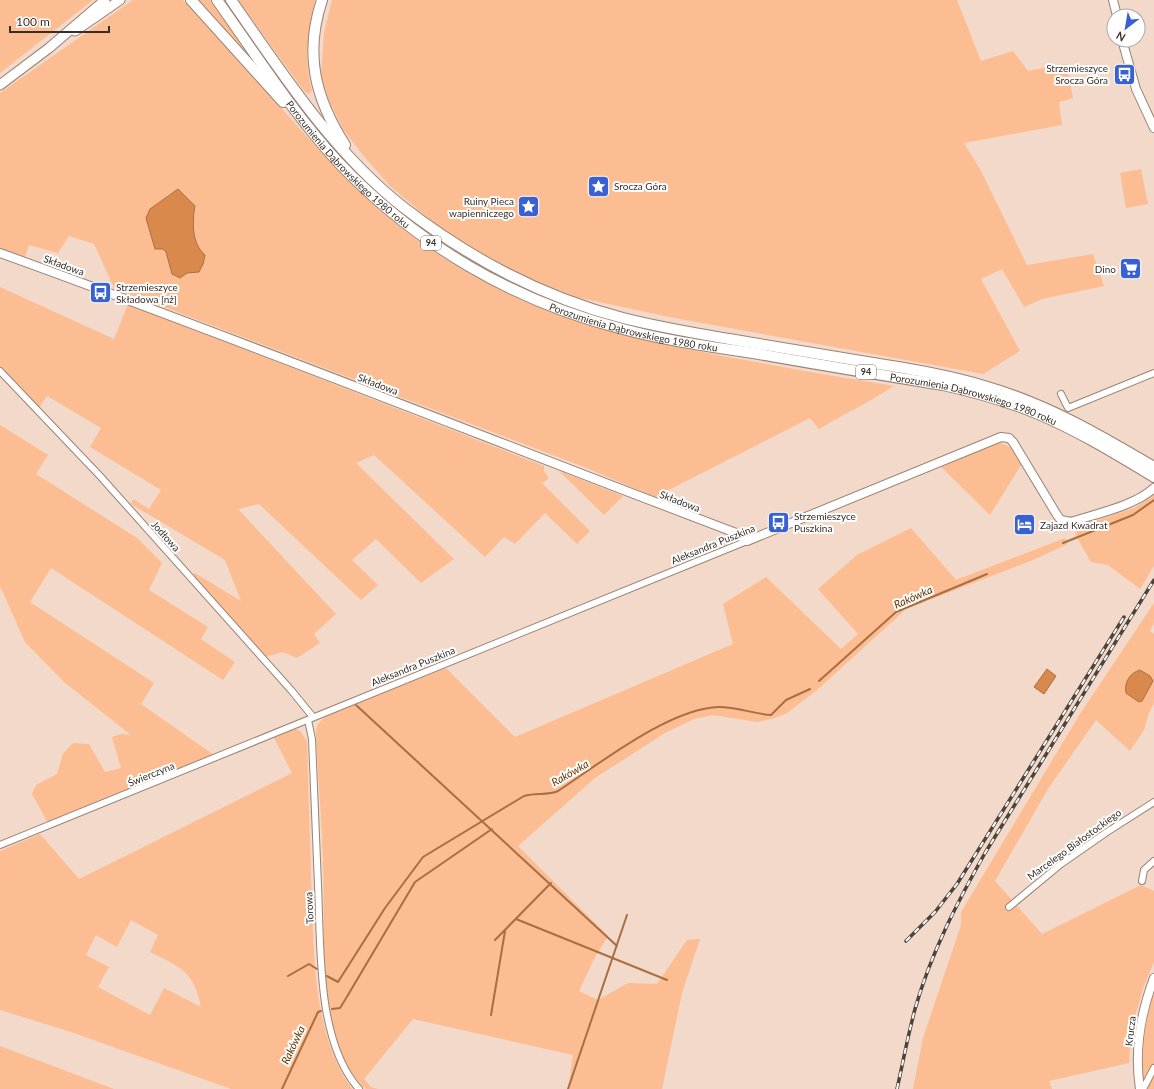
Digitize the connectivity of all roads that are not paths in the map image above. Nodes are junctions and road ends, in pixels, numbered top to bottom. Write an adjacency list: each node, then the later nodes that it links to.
1 (105, 0): 7 (main road)
2 (120, 0): 7 (main road)
3 (191, 0): 11 (main road)
4 (217, 0): 11 (main road, Porozumienia Dąbrowskiego 1980 roku / 94)
5 (231, 0): 12 (main road, Porozumienia Dąbrowskiego 1980 roku / 94)
6 (322, 0): 12 (main road)
7 (49, 48): 9 (main road)
8 (1124, 48): 10 (street)
9 (0, 84)
10 (1154, 128)
11 (314, 133): 17 (main road, Porozumienia Dąbrowskiego 1980 roku / 94)
12 (358, 165): 17 (main road, Porozumienia Dąbrowskiego 1980 roku / 94)
13 (0, 253): 20 (street, Składowa)
14 (0, 371): 21 (street, Jodłowa)
15 (1154, 373): 16 (street)
16 (1061, 394)
17 (1149, 467): 18 (main road, Porozumienia Dąbrowskiego 1980 roku / 94)
18 (1154, 477)
19 (1154, 488): 20 (street, Aleksandra Puszkina)
20 (746, 541): 21 (street, Aleksandra Puszkina)
21 (311, 718): 23 (street, Świerczyna); 29 (street, Torowa)
22 (1154, 802): 26 (street, Marcelego Białostockiego)
23 (0, 845)
24 (1154, 861): 25 (street)
25 (1142, 881)
26 (1009, 907)
27 (1154, 978): 30 (street, Krucza)
28 (1154, 1068): 31 (street)
29 (359, 1089)
30 (1140, 1089)
31 (1143, 1089)

